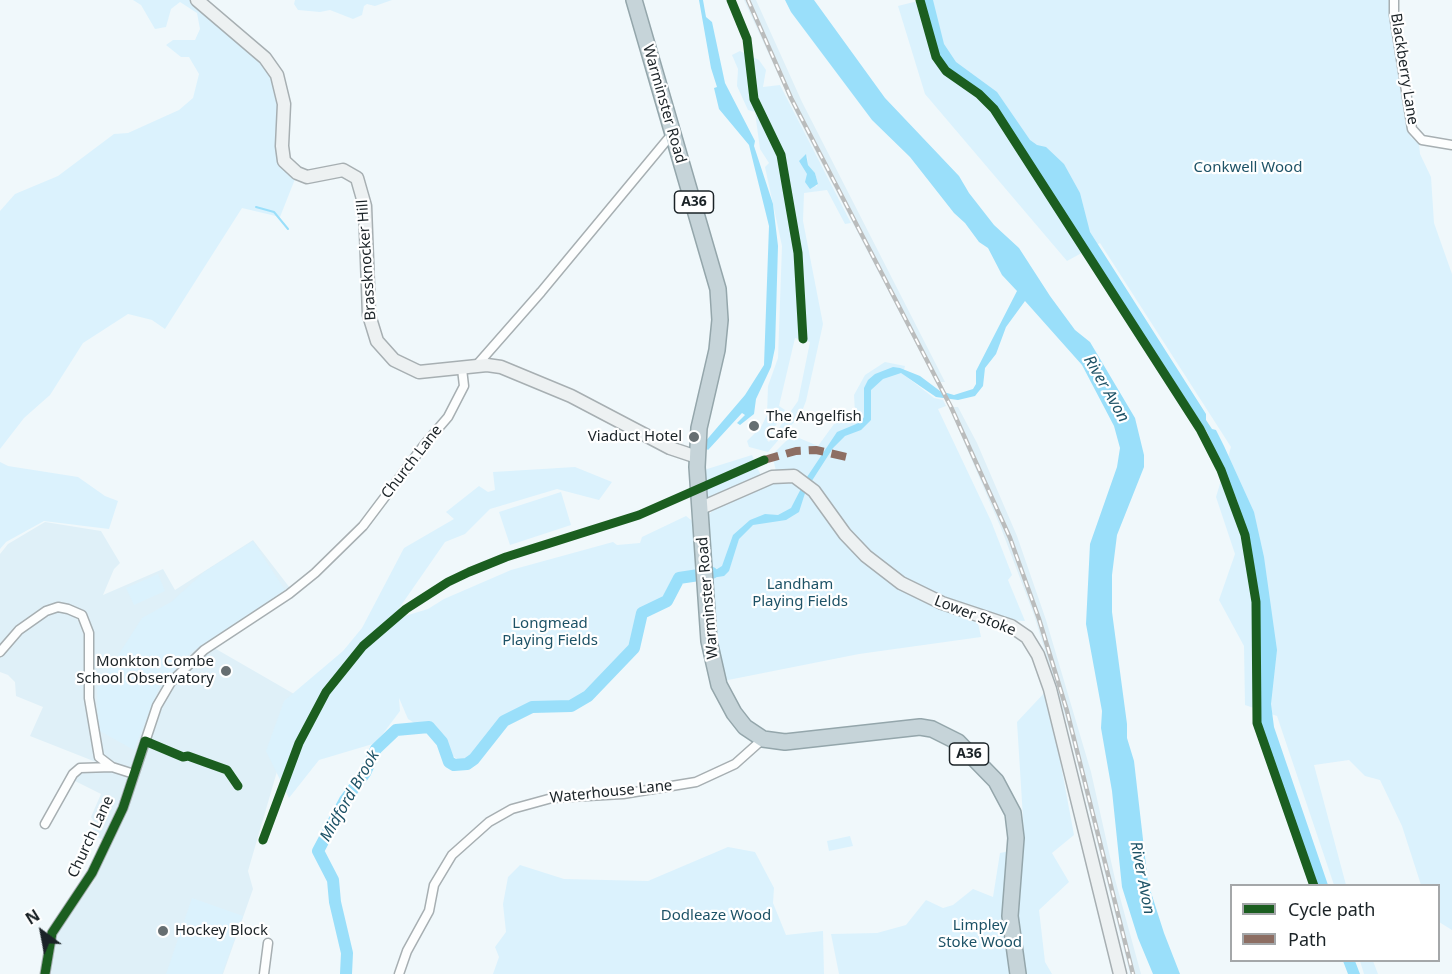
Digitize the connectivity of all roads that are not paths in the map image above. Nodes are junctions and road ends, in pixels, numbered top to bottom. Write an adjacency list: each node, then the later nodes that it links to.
1 (197, 0): 7 (street, Brassknocker Hill)
2 (634, 0): 4 (highway, Warminster Road / A36)
3 (1394, 0): 5 (street, Blackberry Lane)
4 (672, 134): 6 (street); 8 (highway, Warminster Road / A36)
5 (1452, 145)
6 (476, 366): 7 (street, Brassknocker Hill); 8 (street, Brassknocker Hill)
7 (462, 369): 13 (street, Church Lane)
8 (694, 452): 9 (highway, Warminster Road / A36)
9 (701, 508): 11 (highway, Warminster Road / A36); 20 (street, Lower Stoke)
10 (0, 652): 12 (street)
11 (763, 740): 18 (street, Waterhouse Lane); 19 (highway, A36)
12 (112, 767): 13 (street); 14 (street)
13 (134, 774): 16 (street, Church Lane)
14 (45, 824)
15 (268, 943): 17 (street)
16 (45, 974)
17 (264, 974)
18 (399, 974)
19 (1018, 974)
20 (1120, 974)

